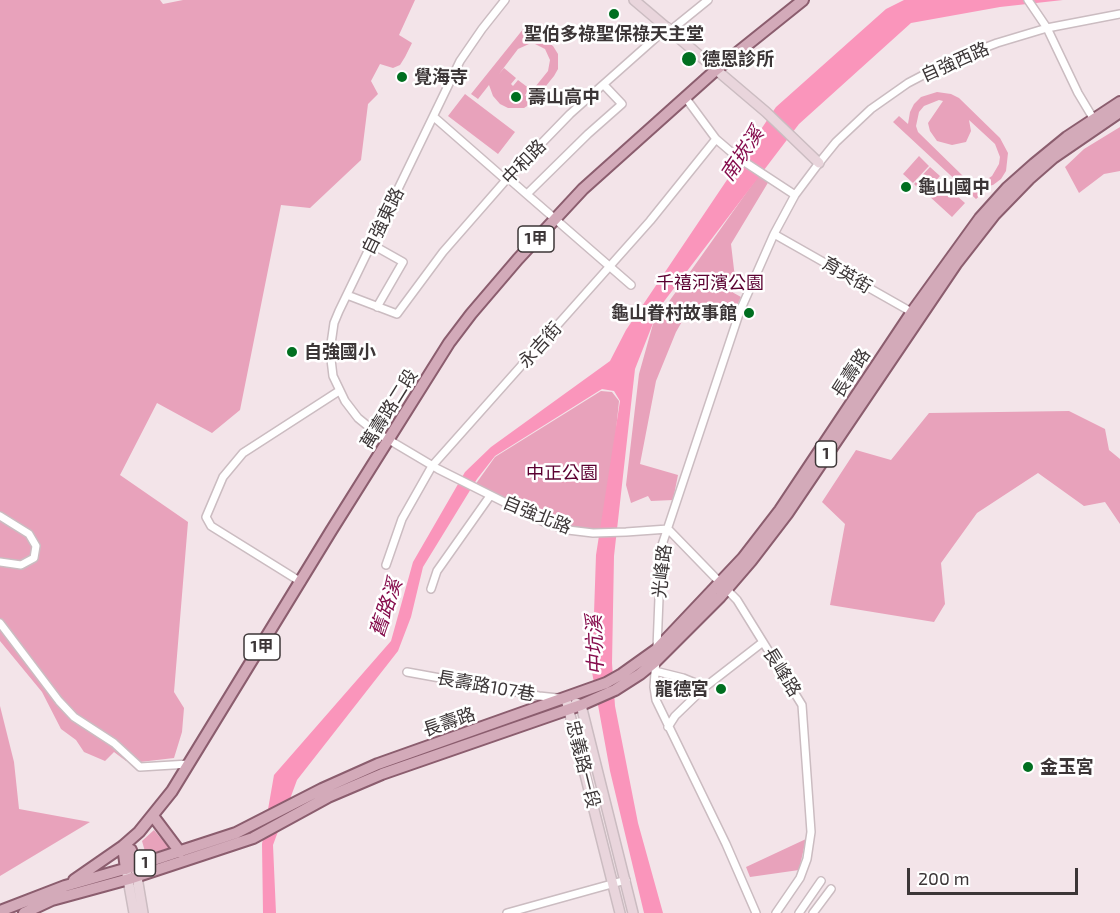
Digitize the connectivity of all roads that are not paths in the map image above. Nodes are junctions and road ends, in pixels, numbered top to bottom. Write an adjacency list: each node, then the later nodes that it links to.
1 (505, 0): 14 (street, 自強東路)
2 (708, 0): 7 (street, 中和路)
3 (803, 0): 9 (main road, 萬壽路二段 / 1甲)
4 (636, 1): 7 (main road)
5 (1031, 3): 8 (street)
6 (1120, 14): 8 (street, 自強西路)
7 (670, 28): 9 (main road); 10 (street, 中和路)
8 (1047, 28): 15 (street); 17 (street, 自強西路)
9 (717, 69): 11 (main road, 萬壽路二段 / 1甲); 17 (main road)
10 (604, 85): 18 (street, 中和路); 19 (street)
11 (685, 97): 16 (street); 21 (main road, 萬壽路二段 / 1甲)
12 (1120, 102): 15 (main road, 長壽路 / 1)
13 (1120, 112): 28 (main road, 長壽路 / 1)
14 (434, 117): 18 (street); 23 (street, 自強東路)
15 (1093, 118): 28 (main road, 長壽路 / 1)
16 (716, 139): 20 (street); 24 (street, 永吉街)
17 (819, 163): 20 (street, 光峰路)
18 (507, 179): 19 (street); 27 (street, 中和路)
19 (527, 194): 21 (street)
20 (795, 195): 22 (street, 光峰路)
21 (554, 219): 24 (street); 30 (main road, 萬壽路二段 / 1甲)
22 (774, 234): 28 (street, 育英街); 34 (street, 光峰路)
23 (371, 244): 26 (street, 自強東路); 27 (street)
24 (610, 268): 25 (street); 31 (street, 永吉街)
25 (631, 285)
26 (347, 295): 27 (street); 29 (street, 自強東路)
27 (377, 307)
28 (916, 314): 38 (main road, 長壽路 / 1)
29 (339, 391): 30 (street, 自強東路); 37 (street)
30 (390, 440): 31 (street); 37 (main road, 萬壽路二段 / 1甲)
31 (432, 466): 32 (street, 自強北路); 36 (street, 永吉街)
32 (490, 496): 34 (street, 自強北路); 39 (street)
33 (0, 516): 35 (street)
34 (668, 529): 38 (street, 長峰路); 42 (street, 光峰路)
35 (0, 562)
36 (386, 565)
37 (301, 582): 51 (main road, 萬壽路二段 / 1甲)
38 (724, 585): 41 (street, 長峰路); 42 (main road, 長壽路 / 1); 43 (main road, 長壽路 / 1)
39 (431, 589)
40 (0, 624): 51 (street)
41 (763, 642): 46 (street); 71 (street, 長峰路)
42 (657, 649): 43 (street, 光峰路); 45 (main road, 長壽路 / 1)
43 (655, 666): 45 (main road, 長壽路 / 1); 46 (street); 50 (street, 光峰路)
44 (407, 672): 48 (street, 長壽路107巷)
45 (624, 678): 47 (main road, 1)
46 (705, 687): 50 (street)
47 (591, 695): 48 (main road, 長壽路 / 1); 49 (main road, 長壽路 / 1)
48 (568, 704): 49 (main road, 長壽路 / 1); 53 (main road, 長壽路 / 1); 59 (main road, 忠義路一段)
49 (581, 705): 57 (main road, 忠義路一段)
50 (668, 727): 70 (street, 光峰路)
51 (189, 764): 52 (main road, 萬壽路二段 / 1甲)
52 (153, 816): 54 (main road, 萬壽路二段 / 1甲); 55 (main road)
53 (226, 842): 55 (main road, 1); 56 (main road, 1)
54 (123, 846): 56 (main road); 60 (main road, 萬壽路二段 / 1甲)
55 (180, 852): 56 (main road, 1)
56 (132, 873): 60 (main road, 1); 62 (main road, 1); 65 (main road); 66 (main road)
57 (626, 880): 59 (street); 69 (main road, 忠義路一段)
58 (821, 881): 72 (street)
59 (613, 884): 67 (street); 68 (main road, 忠義路一段)
60 (65, 886): 62 (main road, 萬壽路二段 / 1甲); 63 (main road, 萬壽路二段 / 1)
61 (831, 889): 73 (street)
62 (52, 900): 64 (main road, 萬壽路二段 / 1)
63 (0, 911)
64 (24, 913)
65 (134, 913)
66 (143, 913)
67 (507, 913)
68 (620, 913)
69 (633, 913)
70 (756, 913)
71 (776, 913)
72 (799, 913)
73 (813, 913)

